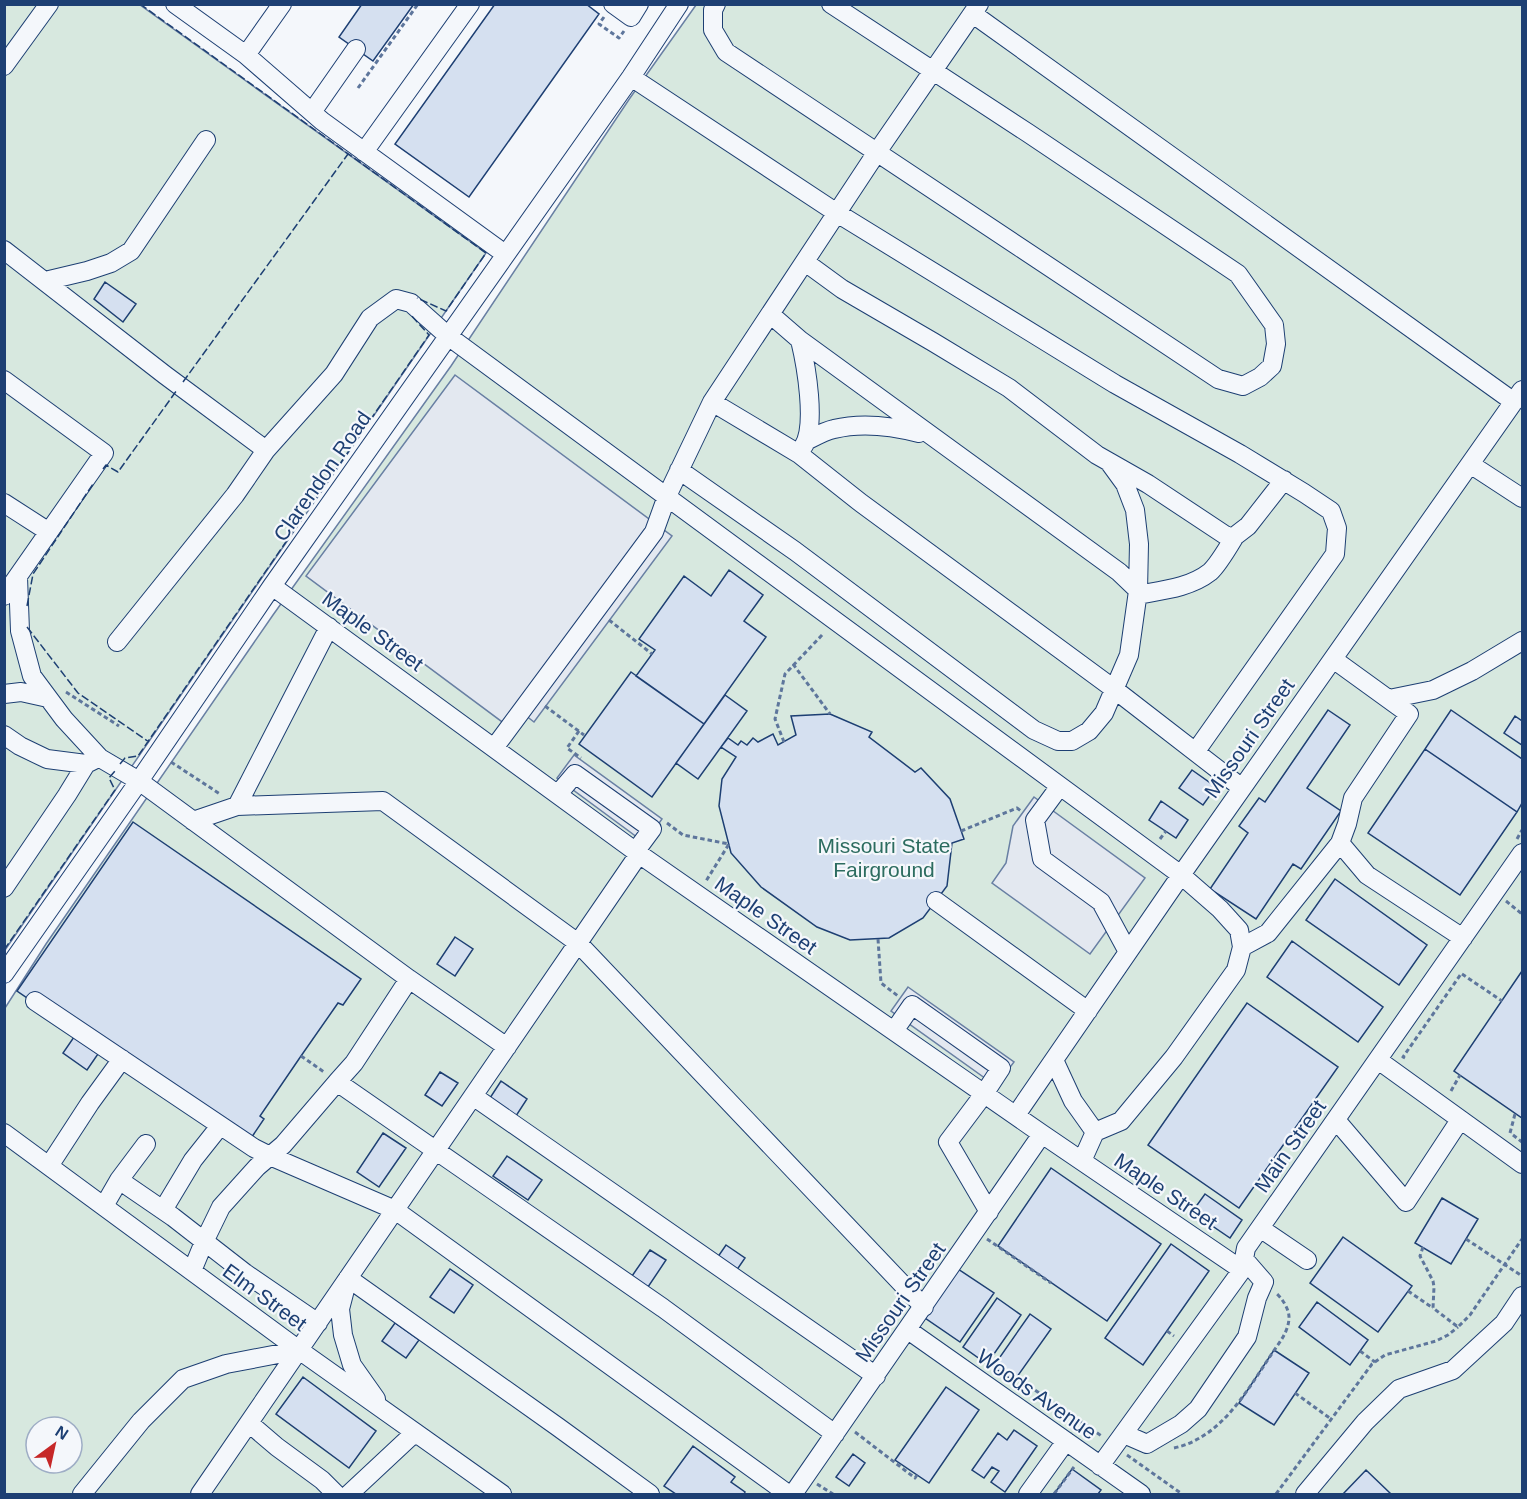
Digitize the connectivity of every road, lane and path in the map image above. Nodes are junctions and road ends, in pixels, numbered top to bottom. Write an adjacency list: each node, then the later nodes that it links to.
1 (49, 4): 14 (street)
2 (175, 4): 13 (street)
3 (282, 4): 13 (street)
4 (418, 4): 17 (path)
5 (470, 4): 20 (street)
6 (614, 4): 7 (street)
7 (639, 4)
8 (679, 4): 16 (street, Clarendon Road)
9 (716, 4): 21 (street)
10 (831, 4): 15 (street)
11 (976, 9): 15 (street); 31 (street)
12 (356, 49): 18 (street)
13 (246, 55): 18 (street)
14 (4, 66)
15 (933, 71): 21 (street); 21 (street)
16 (631, 76): 22 (street); 24 (street, Clarendon Road)
17 (358, 88)
18 (312, 112): 20 (street)
19 (206, 140): 26 (street)
20 (364, 152): 24 (street)
21 (877, 152): 22 (street)
22 (837, 213): 25 (street); 39 (street)
23 (4, 250): 26 (street)
24 (505, 254): 28 (street, Clarendon Road)
25 (805, 262): 27 (street); 36 (street)
26 (45, 281): 35 (street)
27 (770, 314): 29 (street); 32 (street)
28 (448, 336): 35 (street); 40 (street); 46 (street, Clarendon Road)
29 (800, 340): 33 (street); 34 (street)
30 (4, 380): 43 (street)
31 (1518, 396): 37 (street, Missouri Street)
32 (712, 402): 34 (street); 38 (street)
33 (930, 436): 34 (street); 47 (street)
34 (803, 447): 57 (street)
35 (266, 450): 53 (street)
36 (1109, 462): 44 (street); 47 (street)
37 (1470, 464): 41 (street); 55 (street, Missouri Street)
38 (679, 470): 40 (street); 57 (street)
39 (1284, 480): 44 (street); 68 (street)
40 (667, 496): 49 (street); 50 (street)
41 (1522, 496)
42 (4, 503): 43 (street)
43 (49, 532): 45 (street)
44 (1235, 536): 47 (street)
45 (18, 577): 48 (street); 59 (street)
46 (272, 586): 51 (street, Maple Street); 71 (street, Clarendon Road)
47 (1138, 591): 57 (street)
48 (4, 596)
49 (596, 610): 54 (path); 60 (street)
50 (836, 621): 56 (path); 72 (street)
51 (329, 627): 67 (street, Maple Street); 75 (street)
52 (1522, 641): 61 (street)
53 (117, 642)
54 (652, 654)
55 (1333, 658): 61 (street); 73 (street, Missouri Street)
56 (793, 664): 62 (path); 66 (path)
57 (1114, 689): 68 (street)
58 (4, 694): 59 (street)
59 (56, 694): 63 (path); 69 (street)
60 (532, 696): 64 (path); 67 (street)
61 (1389, 699): 79 (street)
62 (830, 714)
63 (119, 726)
64 (584, 735)
65 (5, 737): 69 (street)
66 (784, 742)
67 (494, 748): 74 (street, Maple Street)
68 (1196, 751): 73 (street)
69 (93, 761): 71 (street); 84 (street)
70 (171, 762): 75 (path)
71 (140, 781): 77 (street); 93 (street, Clarendon Road)
72 (1060, 786): 76 (street); 83 (street)
73 (1242, 788): 83 (street, Missouri Street)
74 (558, 794): 81 (street, Maple Street); 81 (street)
75 (237, 806): 77 (street); 89 (street)
76 (1035, 820): 78 (path); 91 (street)
77 (193, 821): 95 (street)
78 (961, 831)
79 (1340, 843): 87 (street); 90 (street)
80 (729, 844): 85 (path)
81 (637, 853): 85 (street, Maple Street); 89 (street)
82 (1522, 853): 87 (street, Main Street)
83 (1181, 875): 90 (street); 91 (street, Missouri Street)
84 (4, 888)
85 (697, 895): 100 (street, Maple Street)
86 (936, 901): 99 (street)
87 (1463, 938): 92 (street, Main Street)
88 (878, 939): 98 (path)
89 (578, 943): 101 (street); 147 (street)
90 (1242, 947): 117 (street)
91 (1128, 952): 99 (street, Missouri Street)
92 (1445, 963): 94 (path); 105 (street, Main Street)
93 (4, 974)
94 (1461, 974): 97 (path); 106 (path)
95 (409, 979): 101 (street); 108 (street)
96 (35, 1001): 103 (street)
97 (1502, 1001)
98 (912, 1005): 100 (street); 110 (street)
99 (1088, 1011): 104 (street, Missouri Street)
100 (894, 1031): 110 (street, Maple Street)
101 (507, 1047): 111 (street)
102 (301, 1056): 108 (path)
103 (122, 1059): 116 (street); 126 (street)
104 (1054, 1060): 113 (street, Missouri Street); 117 (street)
105 (1378, 1060): 114 (street, Main Street); 115 (street)
106 (1413, 1064)
107 (1460, 1075): 109 (path)
108 (337, 1082): 122 (street); 123 (street)
109 (1451, 1091)
110 (984, 1094): 113 (street, Maple Street); 131 (street)
111 (473, 1096): 122 (street); 157 (street)
112 (1515, 1113): 120 (path)
113 (1016, 1115): 119 (street, Maple Street)
114 (1336, 1120): 115 (street); 132 (street, Main Street)
115 (1460, 1120): 125 (street)
116 (220, 1126): 123 (street); 129 (street)
117 (1095, 1132): 124 (street)
118 (4, 1133): 126 (street, Elm Street)
119 (1042, 1134): 124 (street, Maple Street); 131 (street, Missouri Street)
120 (1522, 1142)
121 (146, 1144): 127 (street)
122 (436, 1150): 130 (street); 163 (street)
123 (270, 1156): 130 (street); 136 (street)
124 (1082, 1161): 139 (street, Maple Street)
125 (1522, 1164)
126 (49, 1166): 128 (street, Elm Street)
127 (119, 1180): 128 (street); 129 (street)
128 (104, 1206): 141 (street, Elm Street)
129 (163, 1210): 136 (street)
130 (395, 1210): 143 (street); 176 (street)
131 (989, 1212): 133 (street, Missouri Street)
132 (1260, 1228): 138 (street); 139 (street, Main Street)
133 (976, 1232): 144 (path); 147 (street, Missouri Street)
134 (1466, 1239): 140 (path)
135 (1522, 1239): 140 (path)
136 (204, 1242): 141 (street); 150 (street)
137 (1423, 1247): 148 (path)
138 (1307, 1260)
139 (1243, 1264): 165 (street, Main Street); 165 (street, Maple Street)
140 (1505, 1265): 142 (path); 151 (path)
141 (192, 1271): 149 (street, Elm Street)
142 (1522, 1276)
143 (348, 1278): 150 (street); 160 (street); 175 (street)
144 (1052, 1283)
145 (1408, 1291): 148 (path)
146 (1522, 1296): 181 (street)
147 (924, 1307): 152 (street, Missouri Street)
148 (1434, 1308): 151 (path)
149 (249, 1313): 153 (street, Elm Street); 155 (street)
150 (318, 1323): 153 (street)
151 (1458, 1327): 156 (path)
152 (908, 1330): 157 (street, Missouri Street); 166 (street, Woods Avenue)
153 (299, 1350): 155 (street); 158 (street); 160 (street, Elm Street)
154 (1360, 1351): 156 (path)
155 (274, 1355): 158 (street); 170 (street)
156 (1375, 1362): 161 (path)
157 (876, 1376): 163 (street, Missouri Street)
158 (270, 1392): 162 (street)
159 (1295, 1393): 161 (path)
160 (384, 1411): 164 (street, Elm Street)
161 (1331, 1419): 180 (path)
162 (249, 1423): 171 (street); 172 (street)
163 (839, 1428): 169 (path); 176 (street, Missouri Street)
164 (416, 1433): 173 (street); 174 (street, Elm Street)
165 (1124, 1434): 168 (street, Main Street)
166 (1066, 1442): 167 (street, Woods Avenue); 177 (street)
167 (1083, 1454): 168 (street, Woods Avenue); 178 (path)
168 (1100, 1466): 179 (street, Woods Avenue)
169 (917, 1475)
170 (82, 1494)
171 (200, 1494)
172 (336, 1494)
173 (349, 1494)
174 (502, 1494)
175 (650, 1494)
176 (791, 1494)
177 (1028, 1494)
178 (1054, 1494)
179 (1141, 1494)
180 (1276, 1494)
181 (1305, 1494)

